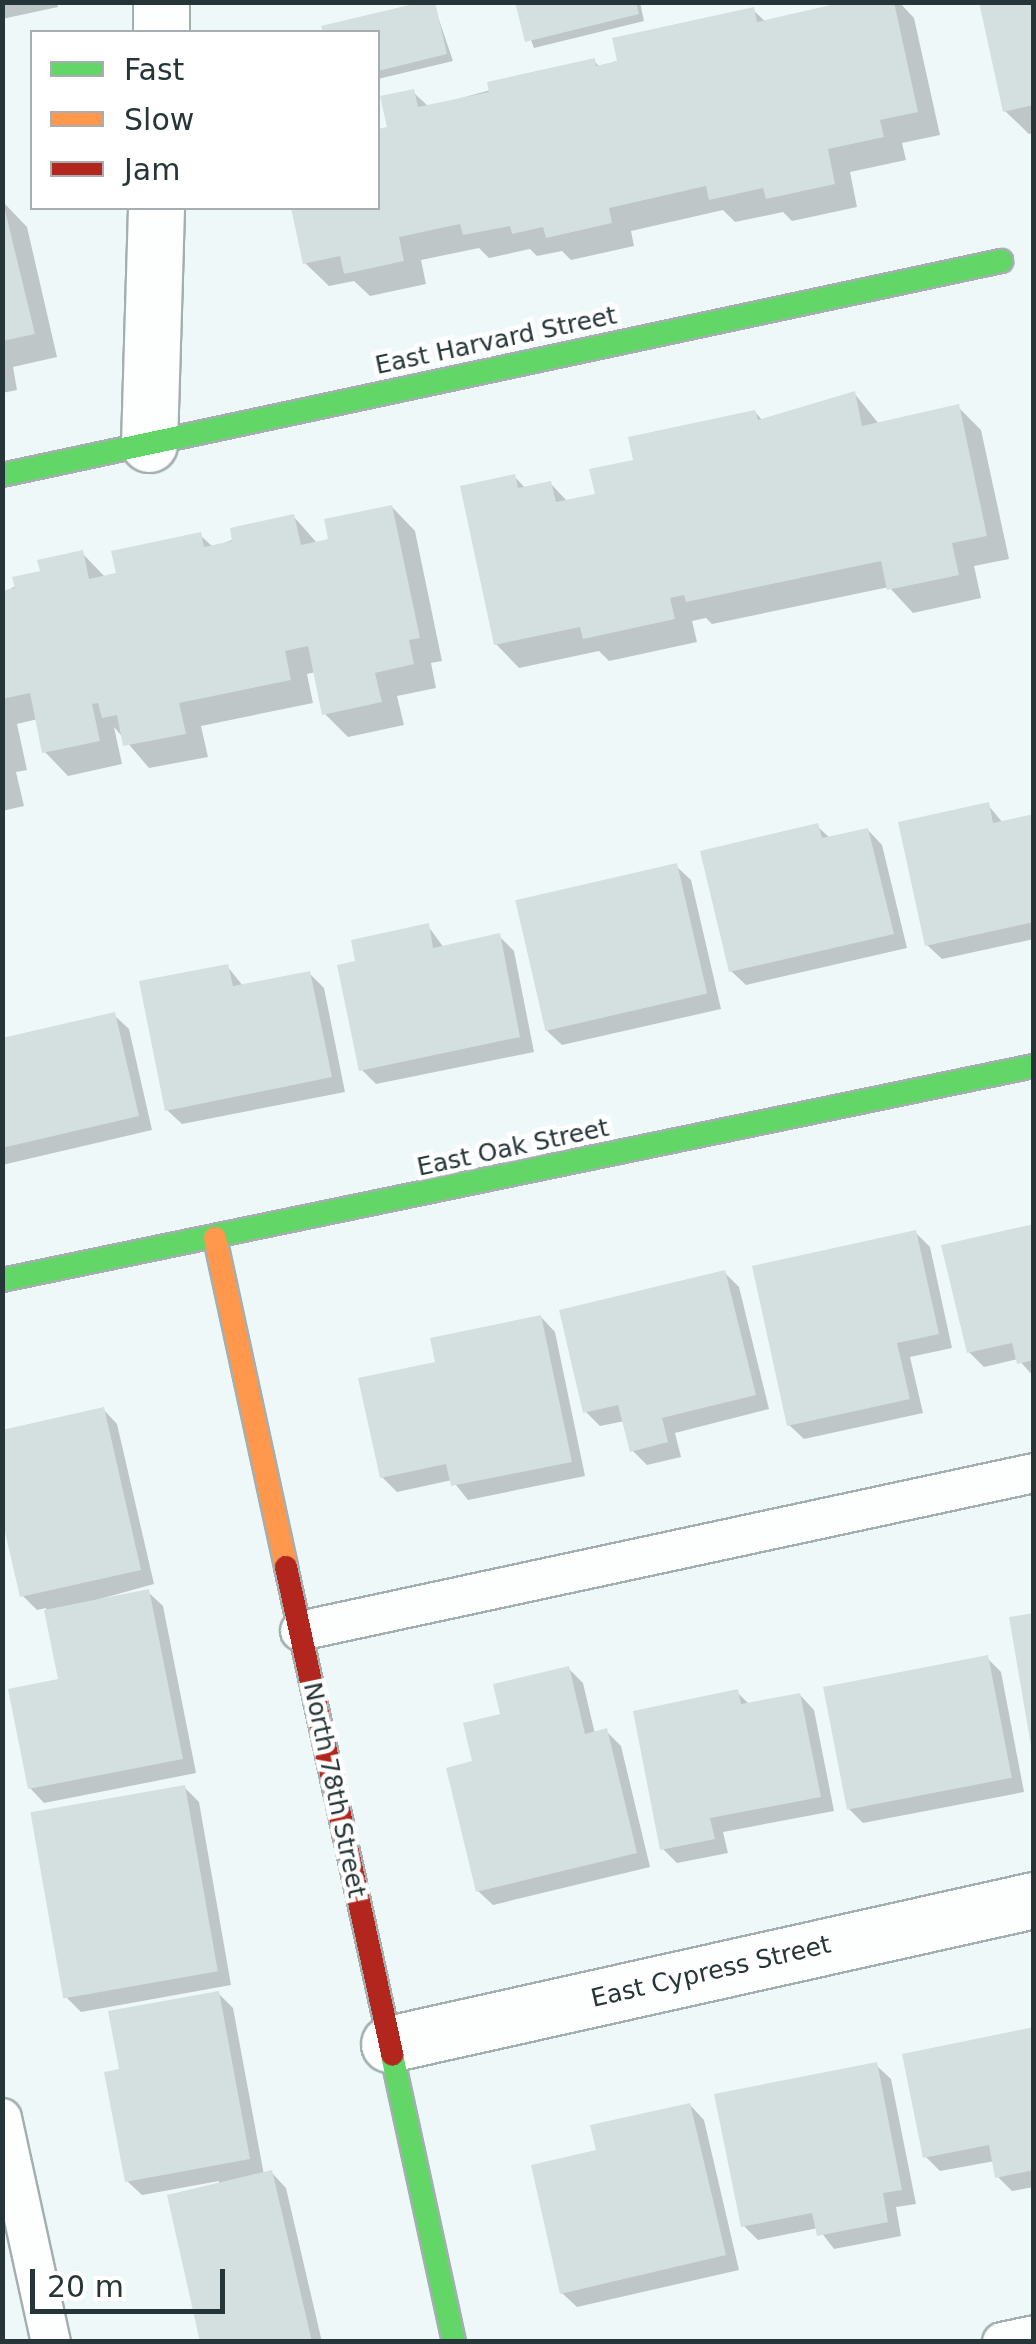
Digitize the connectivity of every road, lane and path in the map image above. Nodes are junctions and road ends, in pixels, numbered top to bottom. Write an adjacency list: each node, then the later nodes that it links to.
1 (161, 2): 2 (street)
2 (161, 30)
3 (156, 210): 5 (street)
4 (1001, 262): 5 (street, East Harvard Street)
5 (149, 444): 6 (street, East Harvard Street)
6 (2, 475)
7 (1034, 1066): 8 (street, East Oak Street)
8 (215, 1238): 9 (street, East Oak Street); 11 (street, North 78th Street)
9 (2, 1280)
10 (1034, 1473): 11 (lane)
11 (300, 1631): 13 (street, North 78th Street)
12 (1034, 1900): 13 (street, East Cypress Street)
13 (389, 2044): 17 (street, North 78th Street)
14 (2, 2118): 16 (lane)
15 (1034, 2335): 18 (lane)
16 (50, 2342)
17 (454, 2342)
18 (1002, 2342)

